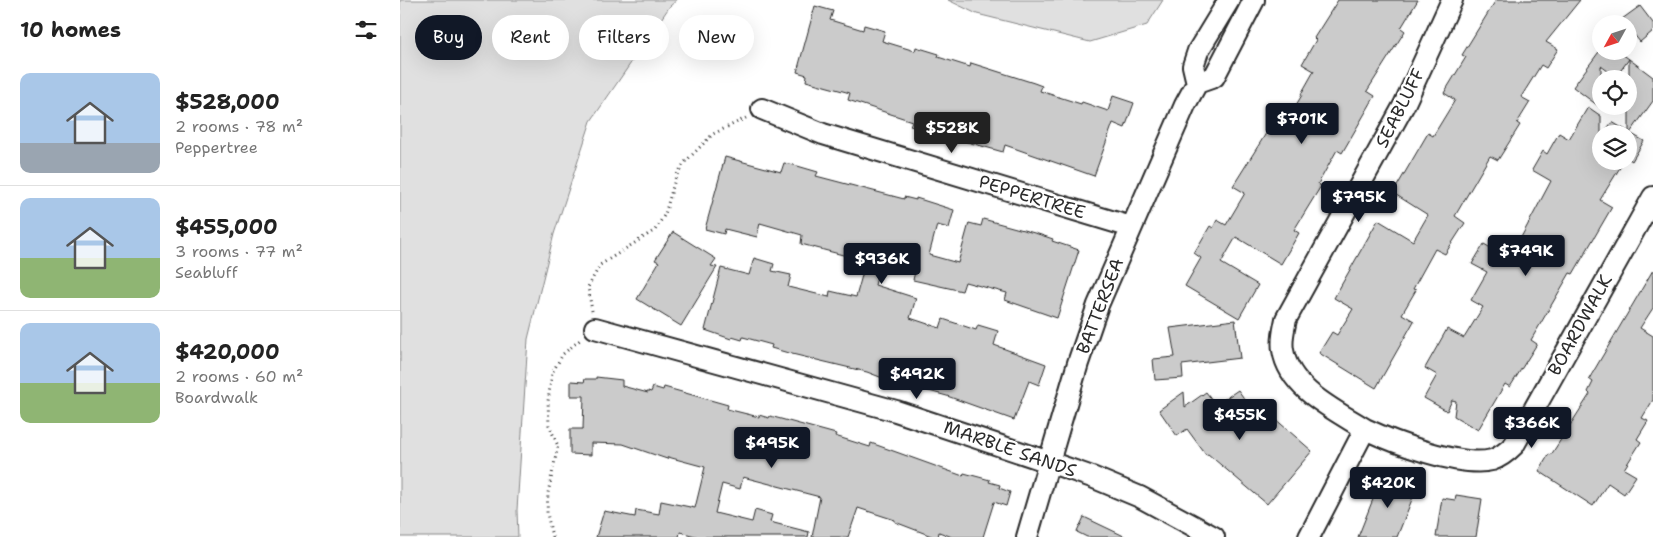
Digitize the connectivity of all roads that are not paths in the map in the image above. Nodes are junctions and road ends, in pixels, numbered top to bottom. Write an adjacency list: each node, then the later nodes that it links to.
1 (1228, 0): 4 (street)
2 (1254, 0): 5 (street, BATTERSEA)
3 (1452, 0): 11 (street, SEABLUFF)
4 (1210, 32): 5 (street); 6 (street)
5 (1231, 44): 6 (street, BATTERSEA)
6 (1197, 84): 9 (street, BATTERSEA)
7 (762, 109): 9 (street, PEPPERTREE)
8 (1653, 197): 11 (street, BOARDWALK)
9 (1131, 227): 12 (street, BATTERSEA)
10 (595, 328): 12 (street, MARBLE SANDS)
11 (1365, 428): 15 (street)
12 (1049, 462): 13 (street, BATTERSEA); 14 (street, MARBLE SANDS)
13 (1027, 537)
14 (1214, 537)
15 (1309, 537)

